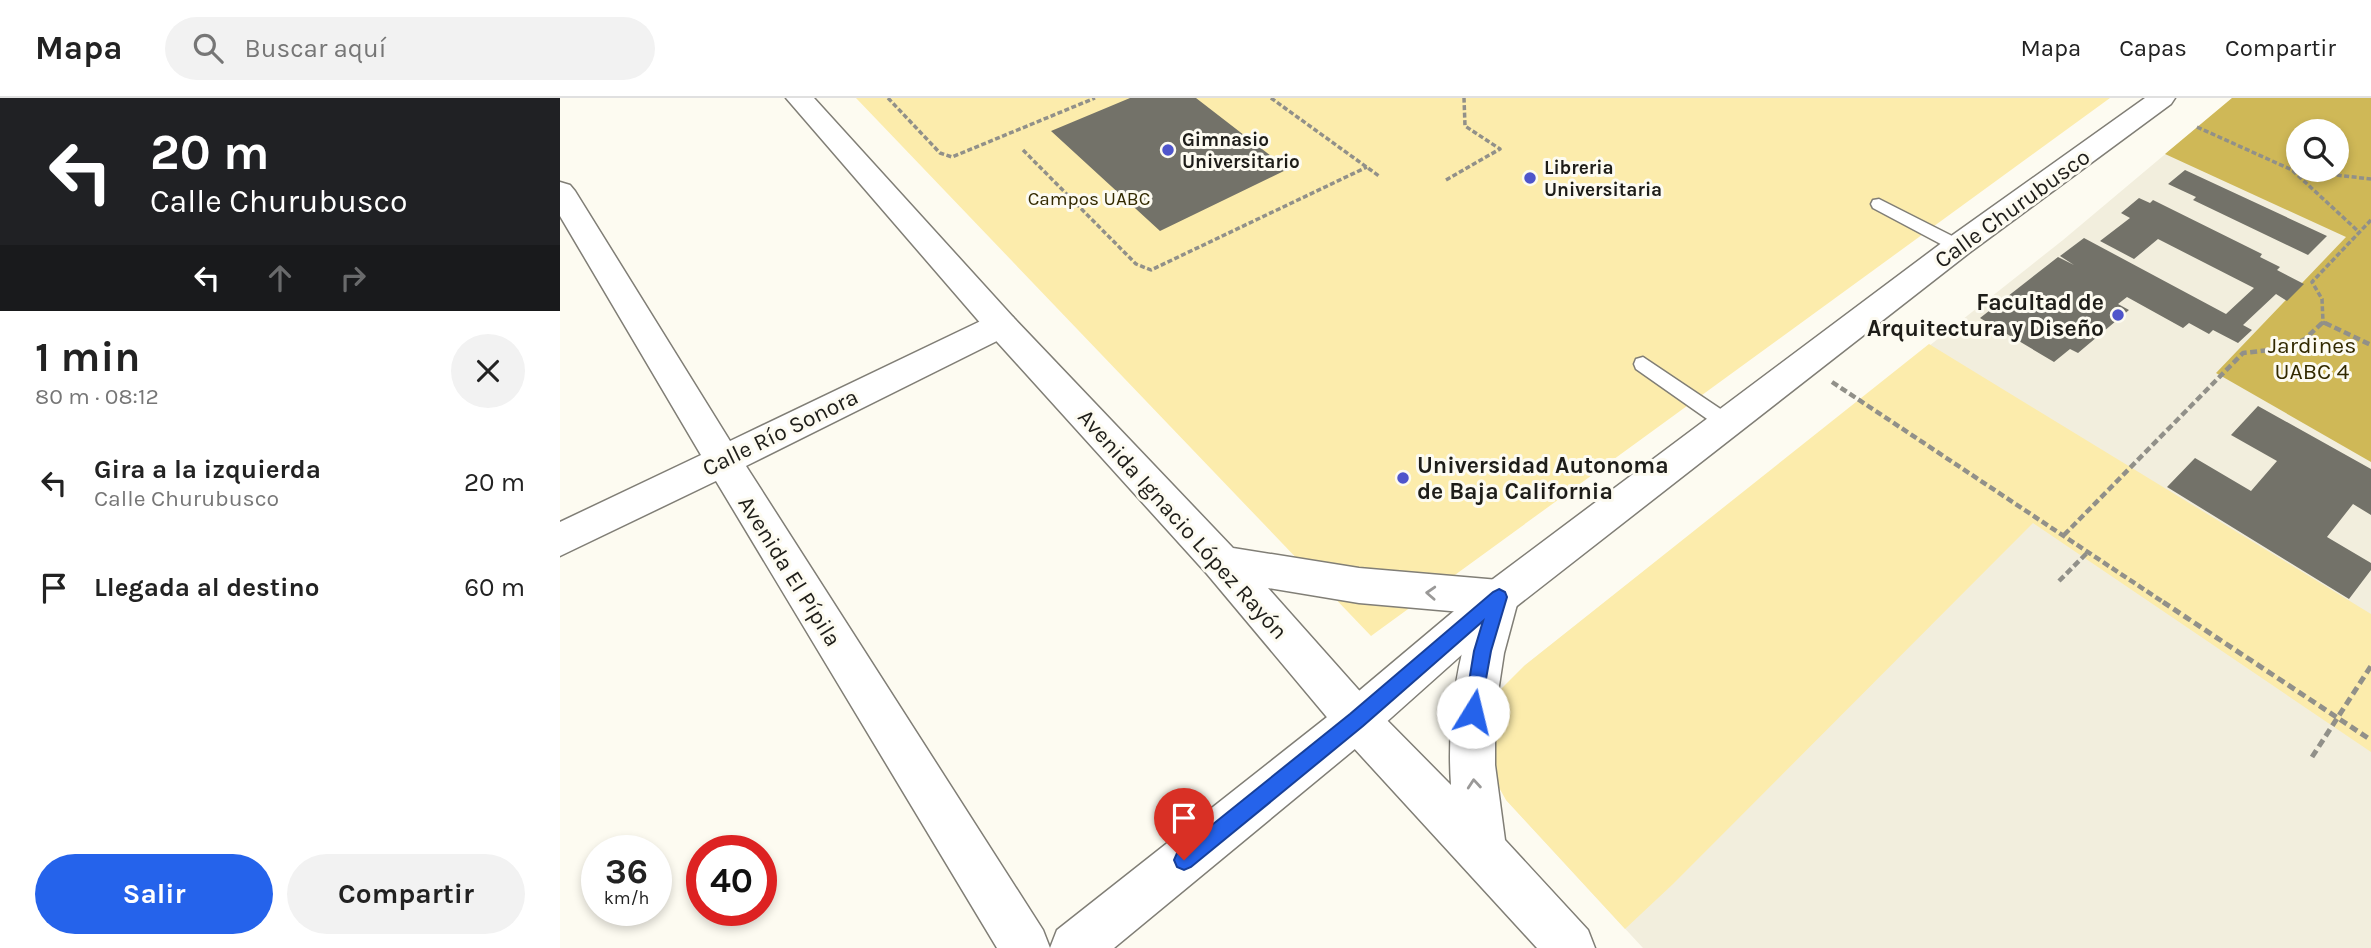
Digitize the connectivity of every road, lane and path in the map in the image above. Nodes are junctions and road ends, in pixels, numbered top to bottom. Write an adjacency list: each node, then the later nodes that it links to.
1 (799, 98): 22 (street, Avenida Ignacio López Rayón)
2 (888, 98): 3 (path)
3 (1095, 98)
4 (1271, 98): 9 (path)
5 (1464, 98): 14 (path)
6 (2162, 98): 20 (street, Calle Churubusco)
7 (2197, 127): 10 (path)
8 (1023, 150): 9 (path)
9 (1367, 167): 11 (path)
10 (2286, 167)
11 (1380, 176)
12 (2349, 176): 13 (path)
13 (2371, 178)
14 (1446, 180)
15 (2305, 182): 19 (path)
16 (560, 191): 27 (street, Avenida El Pípila)
17 (1879, 204): 20 (lane)
18 (2371, 220): 19 (path)
19 (2359, 232): 21 (path)
20 (1958, 246): 25 (street, Calle Churubusco)
21 (2323, 322): 23 (path); 28 (path)
22 (1002, 325): 27 (street, Calle Río Sonora); 31 (street, Avenida Ignacio López Rayón)
23 (2371, 345)
24 (1643, 364): 26 (lane)
25 (1804, 364): 26 (street, Calle Churubusco); 28 (path)
26 (1727, 423): 33 (street, Calle Churubusco)
27 (722, 460): 29 (street, Calle Río Sonora); 40 (street, Avenida El Pípila)
28 (2064, 536): 30 (path)
29 (560, 540)
30 (2088, 552): 32 (path); 35 (path)
31 (1221, 562): 33 (street, one-way to 31); 36 (street, Avenida Ignacio López Rayón)
32 (2059, 581)
33 (1499, 597): 36 (street, Calle Churubusco); 39 (street, one-way to 33)
34 (2371, 666): 35 (path)
35 (2338, 718): 37 (path); 38 (path)
36 (1357, 720): 39 (street, Avenida Ignacio López Rayón); 41 (street, Calle Churubusco)
37 (2371, 740)
38 (2312, 757)
39 (1483, 851): 42 (street, Avenida Ignacio López Rayón)
40 (1024, 948)
41 (1075, 948)
42 (1570, 948)

